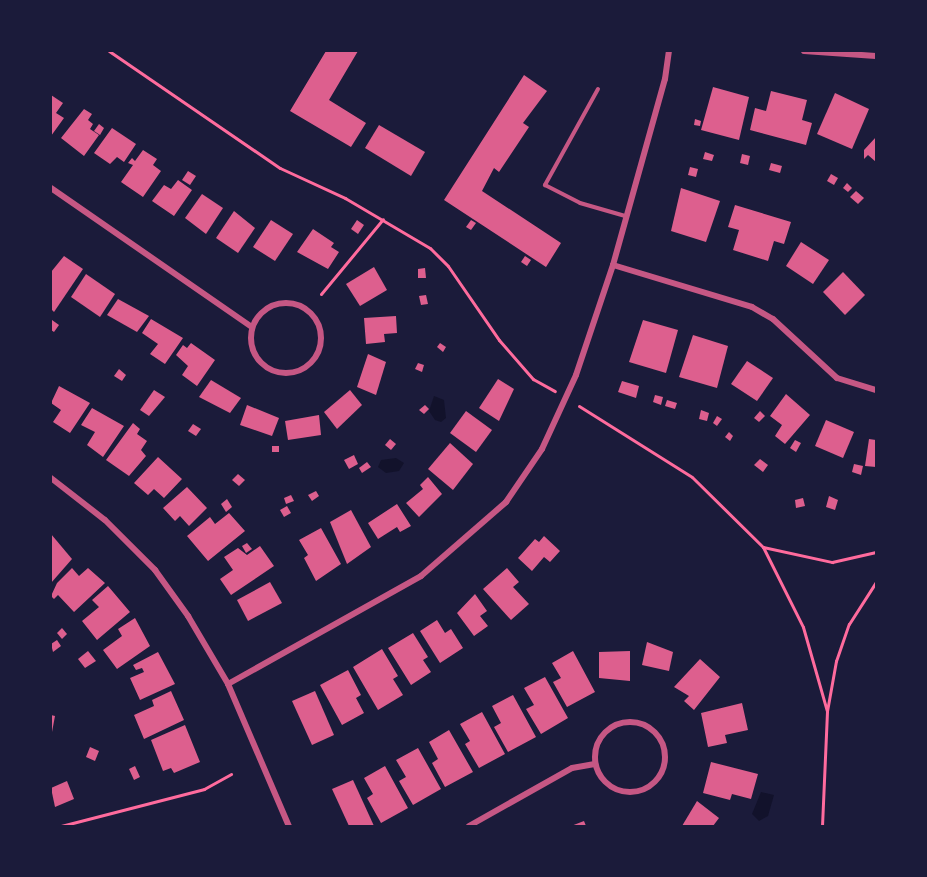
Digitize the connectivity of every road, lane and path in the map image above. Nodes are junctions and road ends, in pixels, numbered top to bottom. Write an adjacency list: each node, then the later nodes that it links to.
1 (109, 51): 9 (path)
2 (669, 51): 8 (street)
3 (804, 51): 4 (street)
4 (876, 56)
5 (598, 89): 8 (lane)
6 (53, 190): 7 (street); 12 (street)
7 (51, 199)
8 (624, 216): 10 (street)
9 (383, 219): 11 (path); 14 (path)
10 (613, 265): 13 (street); 20 (street)
11 (321, 294)
12 (252, 327): 12 (street)
13 (876, 390)
14 (555, 391)
15 (579, 406): 17 (path)
16 (51, 478): 20 (street)
17 (764, 547): 18 (path); 21 (path)
18 (876, 552)
19 (876, 582): 21 (path)
20 (228, 684): 25 (street)
21 (827, 711): 27 (path)
22 (595, 764): 22 (street); 26 (street)
23 (231, 774): 24 (path)
24 (61, 826)
25 (289, 826)
26 (469, 826)
27 (822, 826)

